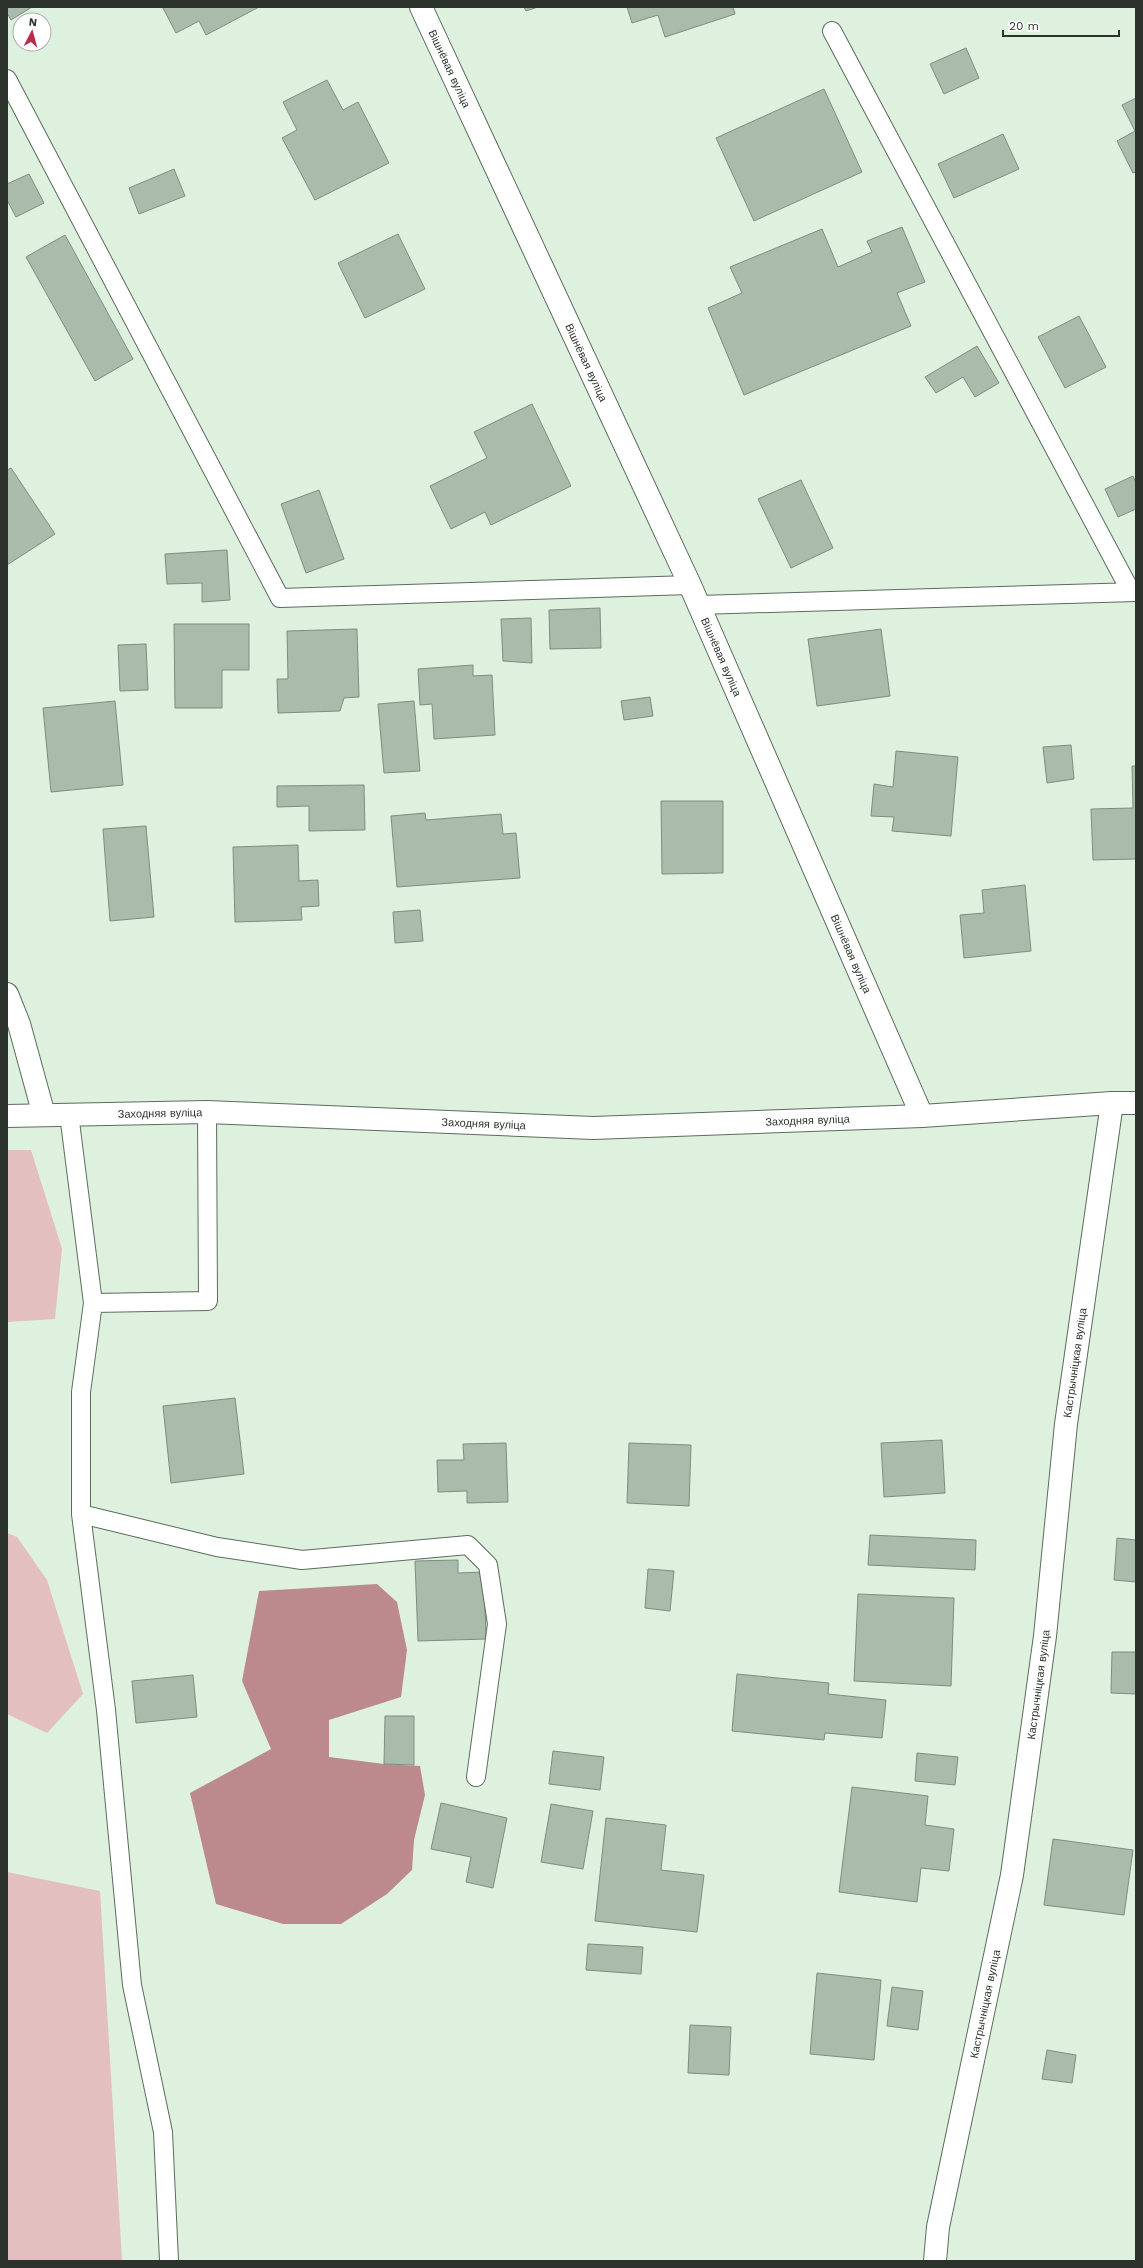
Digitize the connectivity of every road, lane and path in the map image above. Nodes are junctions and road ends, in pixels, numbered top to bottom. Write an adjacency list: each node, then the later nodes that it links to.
1 (421, 7): 4 (street, Вішнёвая вуліца)
2 (832, 31): 5 (lane)
3 (7, 79): 4 (lane)
4 (690, 585): 6 (street, Вішнёвая вуліца)
5 (1134, 592): 6 (lane)
6 (699, 605): 14 (street, Вішнёвая вуліца)
7 (7, 994): 12 (street)
8 (1112, 1103): 9 (street); 14 (street); 19 (street, Кастрычніцкая вуліца)
9 (1136, 1103)
10 (207, 1112): 11 (street, Заходняя вуліца); 14 (street, Заходняя вуліца); 15 (lane)
11 (69, 1114): 12 (street, Заходняя вуліца); 15 (lane)
12 (44, 1115): 13 (street, Заходняя вуліца)
13 (7, 1116)
14 (922, 1116)
15 (93, 1303): 16 (lane)
16 (80, 1514): 17 (lane); 18 (lane)
17 (476, 1777)
18 (169, 2261)
19 (935, 2261)

